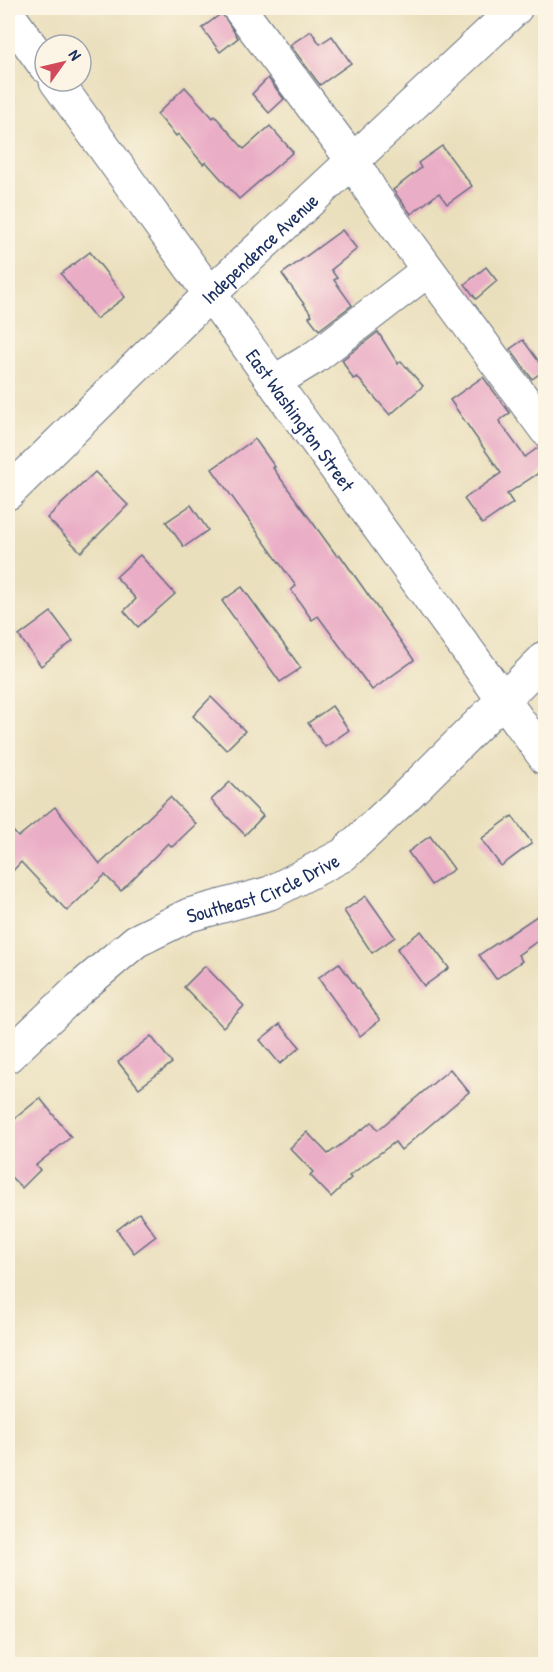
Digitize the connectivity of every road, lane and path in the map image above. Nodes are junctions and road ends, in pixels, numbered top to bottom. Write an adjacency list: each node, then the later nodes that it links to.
1 (239, 8): 6 (street)
2 (516, 8): 6 (street, Independence Avenue)
3 (8, 14): 4 (street)
4 (33, 49)
5 (65, 93): 8 (street, East Washington Street)
6 (353, 160): 7 (street); 8 (street, Independence Avenue)
7 (428, 270): 9 (street); 10 (street)
8 (210, 294): 9 (street, East Washington Street); 11 (street, Independence Avenue)
9 (274, 382): 13 (street, East Washington Street)
10 (546, 430)
11 (8, 493)
12 (546, 657): 13 (street, Southeast Circle Drive)
13 (502, 698): 14 (street, East Washington Street); 15 (street, Southeast Circle Drive)
14 (546, 759)
15 (8, 1056)

